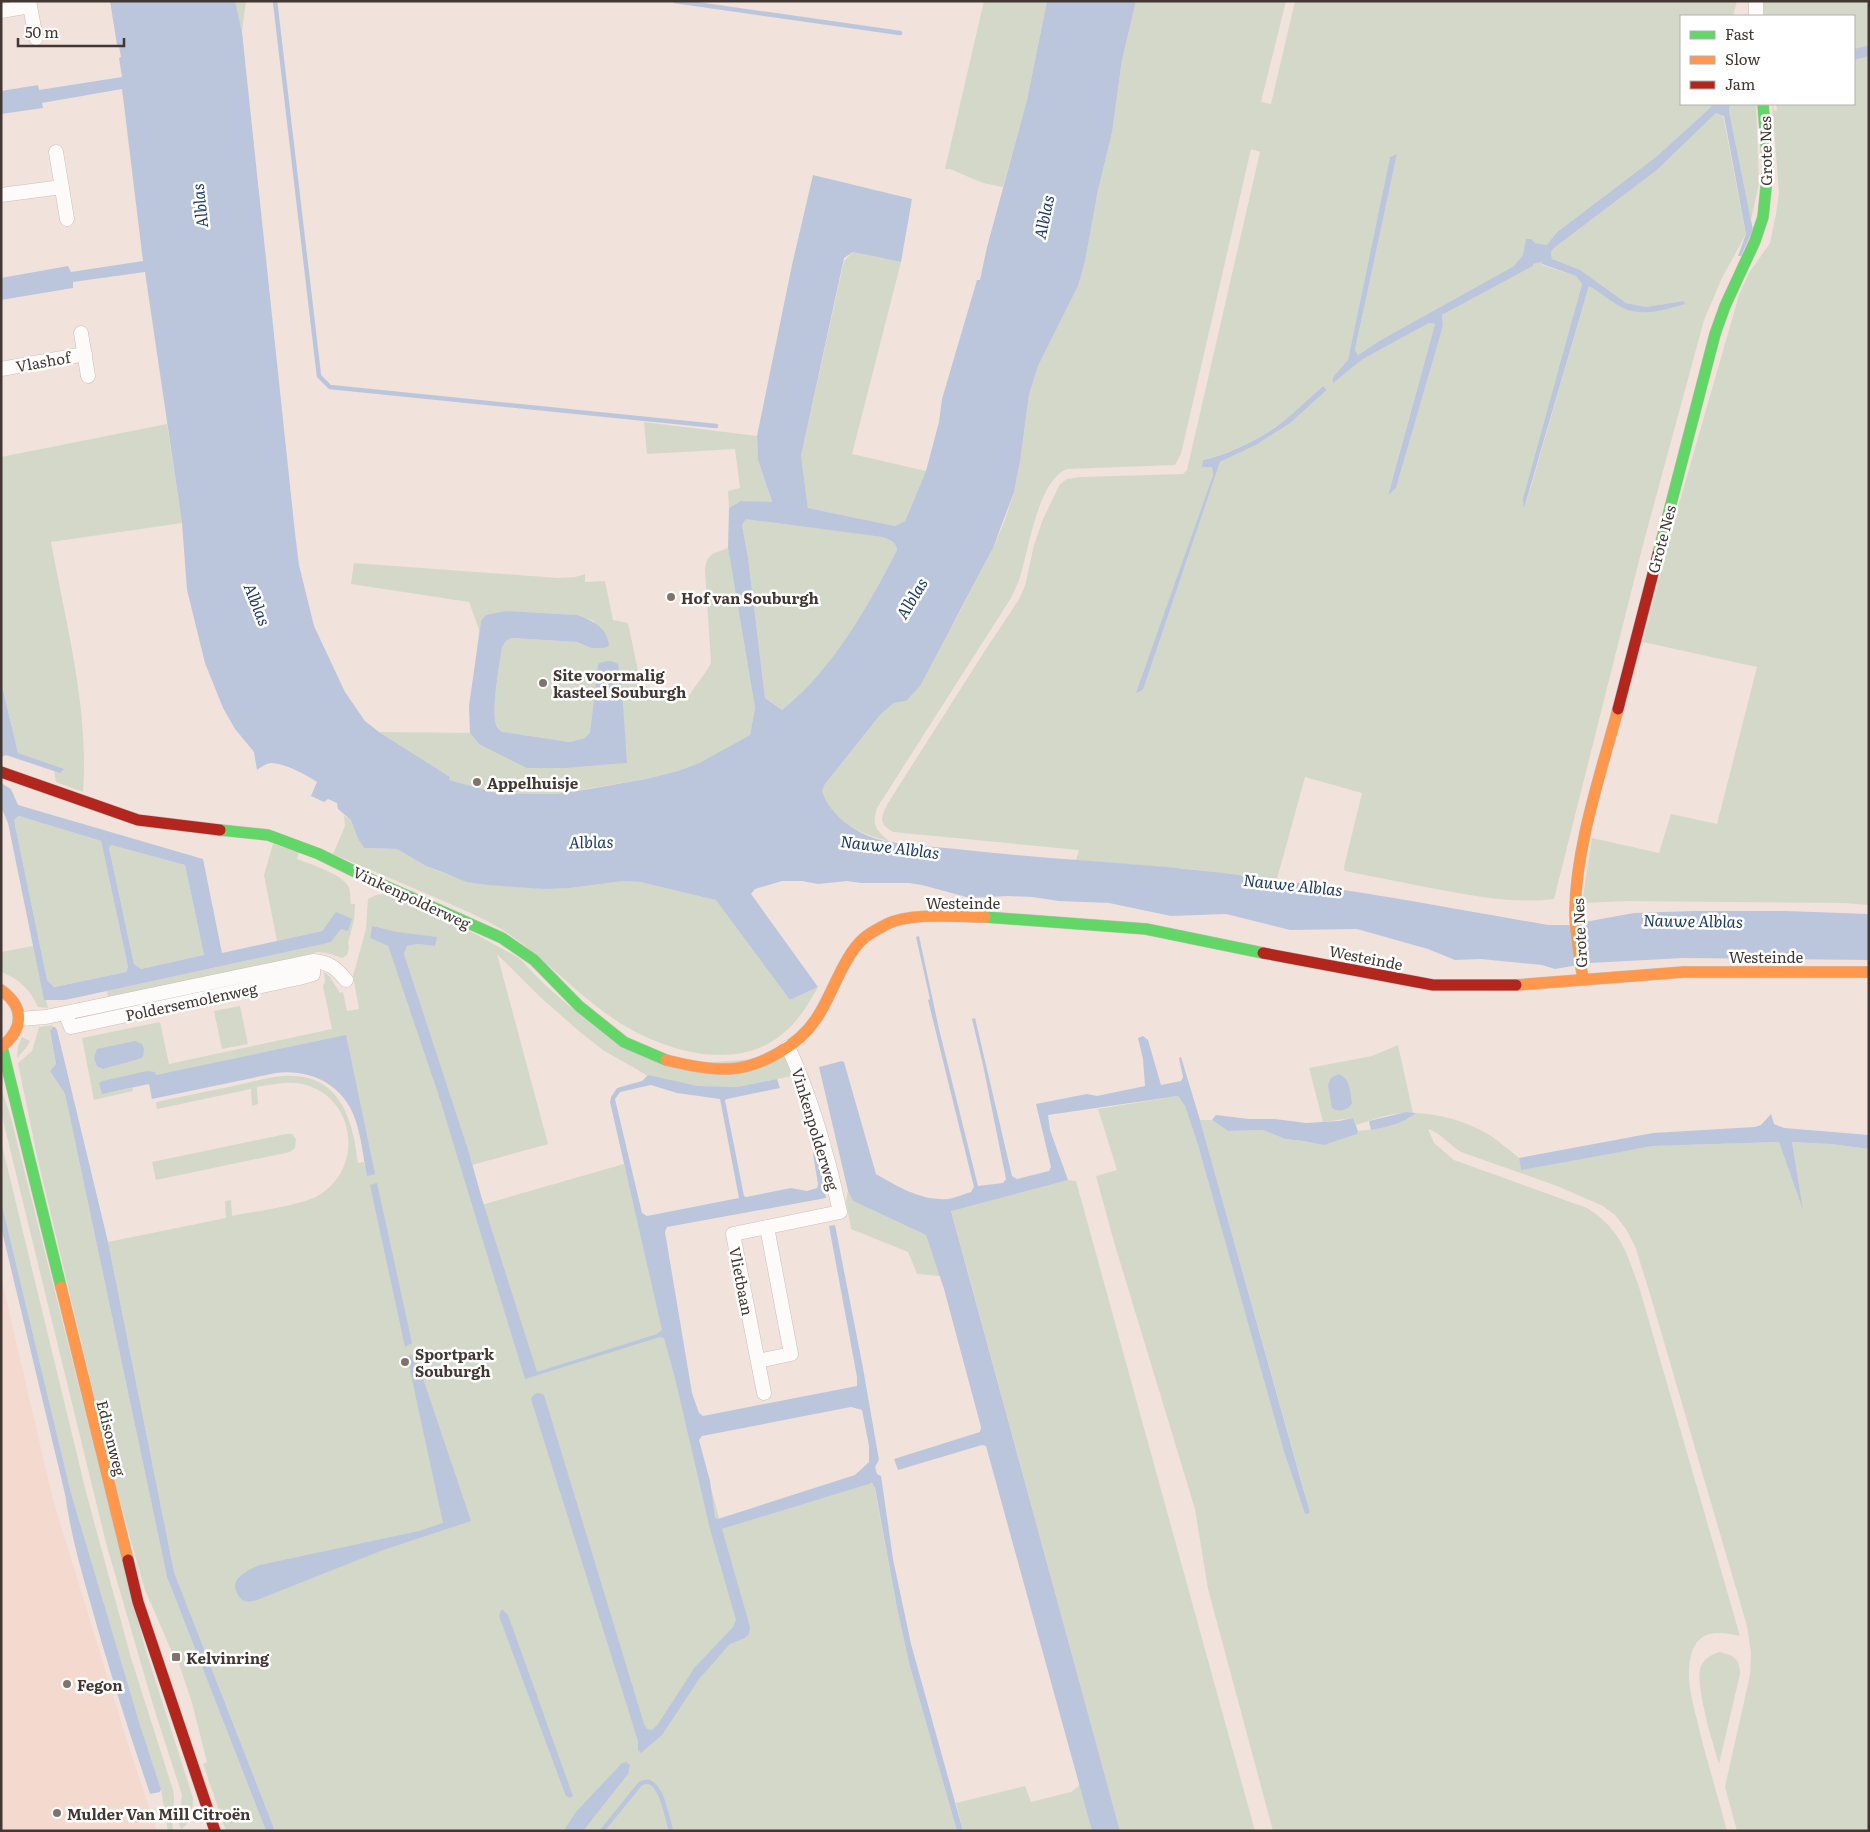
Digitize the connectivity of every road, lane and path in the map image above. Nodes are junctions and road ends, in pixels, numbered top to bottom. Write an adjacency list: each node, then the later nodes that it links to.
1 (1756, 1): 4 (street)
2 (30, 4): 3 (street); 5 (street)
3 (1, 11)
4 (1756, 15)
5 (36, 38)
6 (1763, 105): 18 (street, Grote Nes)
7 (56, 152): 8 (street)
8 (62, 187): 9 (street); 10 (street)
9 (1, 196)
10 (67, 219)
11 (81, 332): 12 (street, Vlashof)
12 (85, 354): 13 (street, Vlashof); 14 (street, Vlashof)
13 (1, 369)
14 (88, 376)
15 (1, 772): 23 (street, Vinkenpolderweg)
16 (865, 937): 18 (street, Westeinde); 23 (street, Vinkenpolderweg)
17 (1869, 972): 18 (street, Westeinde)
18 (1582, 976)
19 (346, 980): 21 (street, Poldersemolenweg)
20 (1, 990): 21 (street)
21 (20, 1019): 22 (street)
22 (2, 1047): 28 (street, Edisonweg)
23 (788, 1047): 24 (street, Vinkenpolderweg)
24 (840, 1212): 25 (street, Vlietbaan)
25 (767, 1227): 26 (street); 26 (street, Vlietbaan)
26 (758, 1361): 27 (street, Vlietbaan)
27 (764, 1393)
28 (215, 1831)

